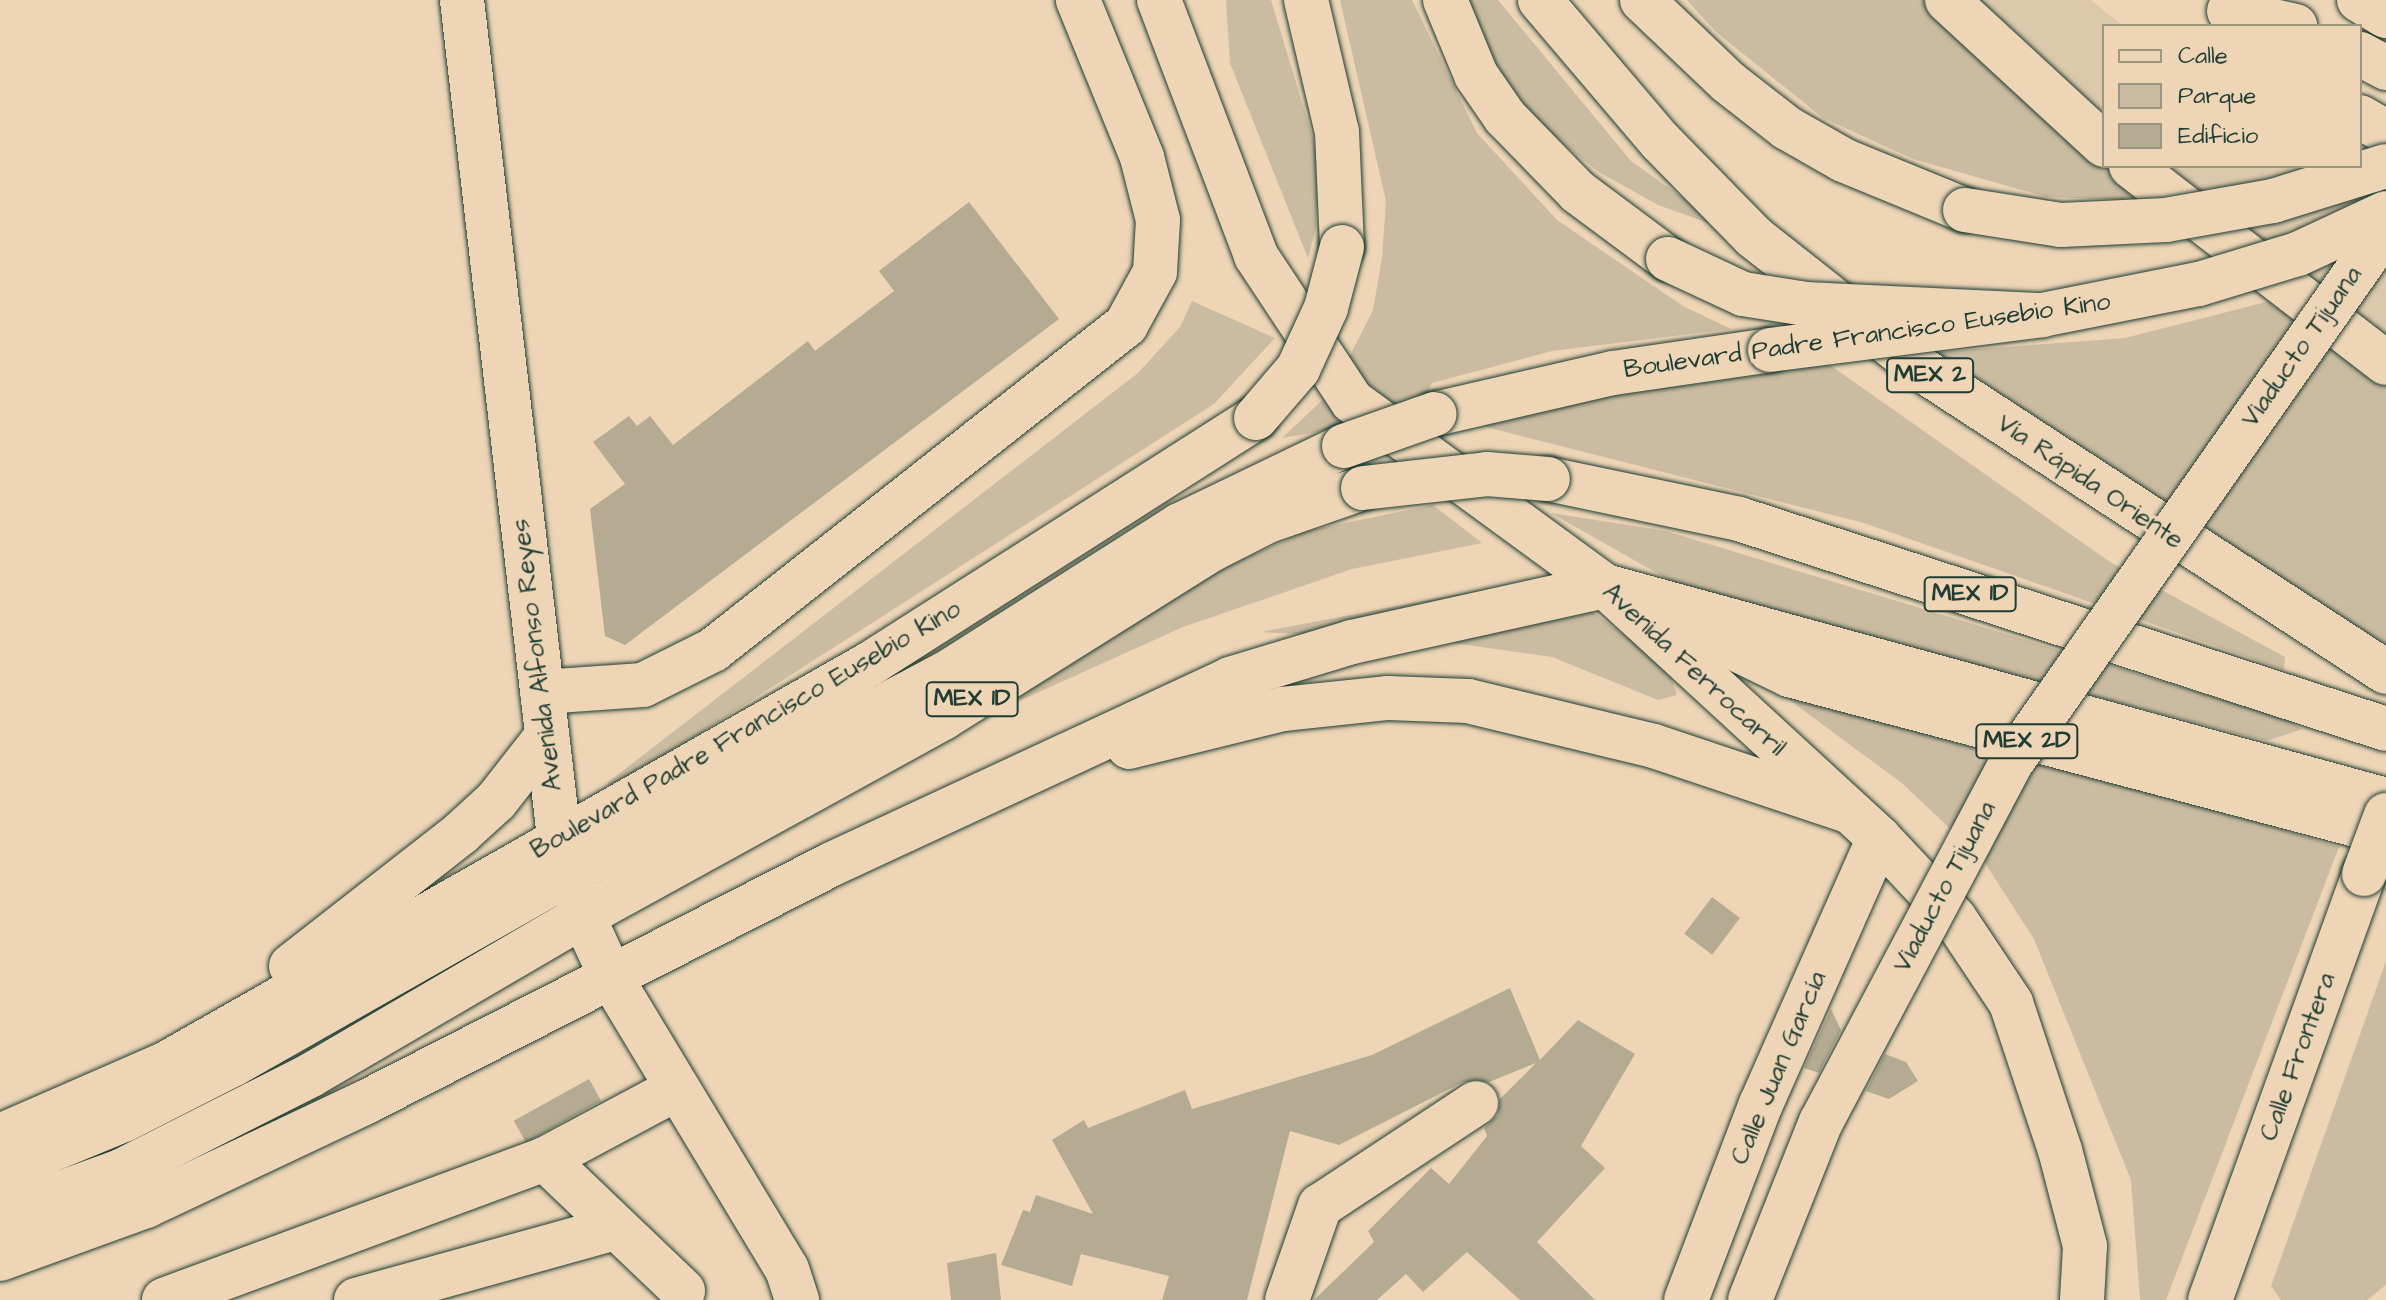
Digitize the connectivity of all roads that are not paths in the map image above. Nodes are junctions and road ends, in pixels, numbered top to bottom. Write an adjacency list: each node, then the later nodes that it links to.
1 (462, 0): 29 (main road, Avenida Alfonso Reyes)
2 (1078, 0): 29 (main road)
3 (1159, 0): 16 (main road)
4 (1192, 0): 16 (main road)
5 (1306, 0): 37 (main road, Boulevard Padre Francisco Eusebio Kino, bridge)
6 (1445, 0): 25 (main road, bridge)
7 (1540, 0): 28 (main road, Vía Rápida Oriente / MEX 2)
8 (1642, 0): 20 (main road, bridge)
9 (1947, 0): 19 (main road)
10 (2359, 0): 12 (main road)
11 (2228, 12): 13 (main road)
12 (2386, 16)
13 (2285, 24)
14 (2362, 55): 15 (main road)
15 (2386, 68)
16 (1201, 106): 27 (main road, Avenida Ferrocarril)
17 (2362, 118): 18 (main road)
18 (2386, 132)
19 (2102, 143)
20 (2386, 166)
21 (2134, 168): 26 (main road)
22 (2386, 213): 25 (main road, Boulevard Padre Francisco Eusebio Kino, bridge)
23 (2386, 229): 55 (main road, Viaducto Tijuana / MEX 2D, bridge)
24 (2386, 256): 56 (main road, Viaducto Tijuana / MEX 2D)
25 (2042, 315): 37 (main road, Boulevard Padre Francisco Eusebio Kino, bridge)
26 (2386, 363)
27 (1605, 586): 32 (main road); 33 (main road); 35 (main road, Avenida Ferrocarril); 36 (main road)
28 (2386, 672)
29 (542, 692): 31 (main road, Avenida Alfonso Reyes)
30 (2386, 729): 38 (main road, MEX 1D, bridge)
31 (547, 736): 37 (main road, Avenida Alfonso Reyes); 40 (main road)
32 (2386, 800)
33 (956, 804): 35 (main road); 39 (main road)
34 (2386, 815): 58 (main road, Calle Frontera, bridge)
35 (1863, 825): 54 (main road, Calle Juan García); 57 (main road, Avenida Ferrocarril)
36 (2386, 833)
37 (564, 855): 38 (main road, Avenida Alfonso Reyes); 40 (main road, Boulevard Padre Francisco Eusebio Kino); 45 (main road)
38 (583, 916): 39 (main road, Avenida Alfonso Reyes); 46 (main road)
39 (613, 981): 41 (main road, Avenida Alfonso Reyes); 48 (main road)
40 (167, 1063): 43 (main road, Boulevard Padre Francisco Eusebio Kino)
41 (674, 1090): 44 (main road); 52 (main road, Avenida Alfonso Reyes)
42 (1476, 1103): 53 (main road)
43 (0, 1136)
44 (545, 1159): 47 (main road); 50 (main road)
45 (0, 1171)
46 (0, 1215)
47 (612, 1229): 49 (main road); 51 (main road)
48 (0, 1259)
49 (683, 1291)
50 (164, 1300)
51 (356, 1300)
52 (797, 1300)
53 (1287, 1300)
54 (1686, 1300)
55 (1750, 1300)
56 (1762, 1300)
57 (2082, 1300)
58 (2210, 1300)

